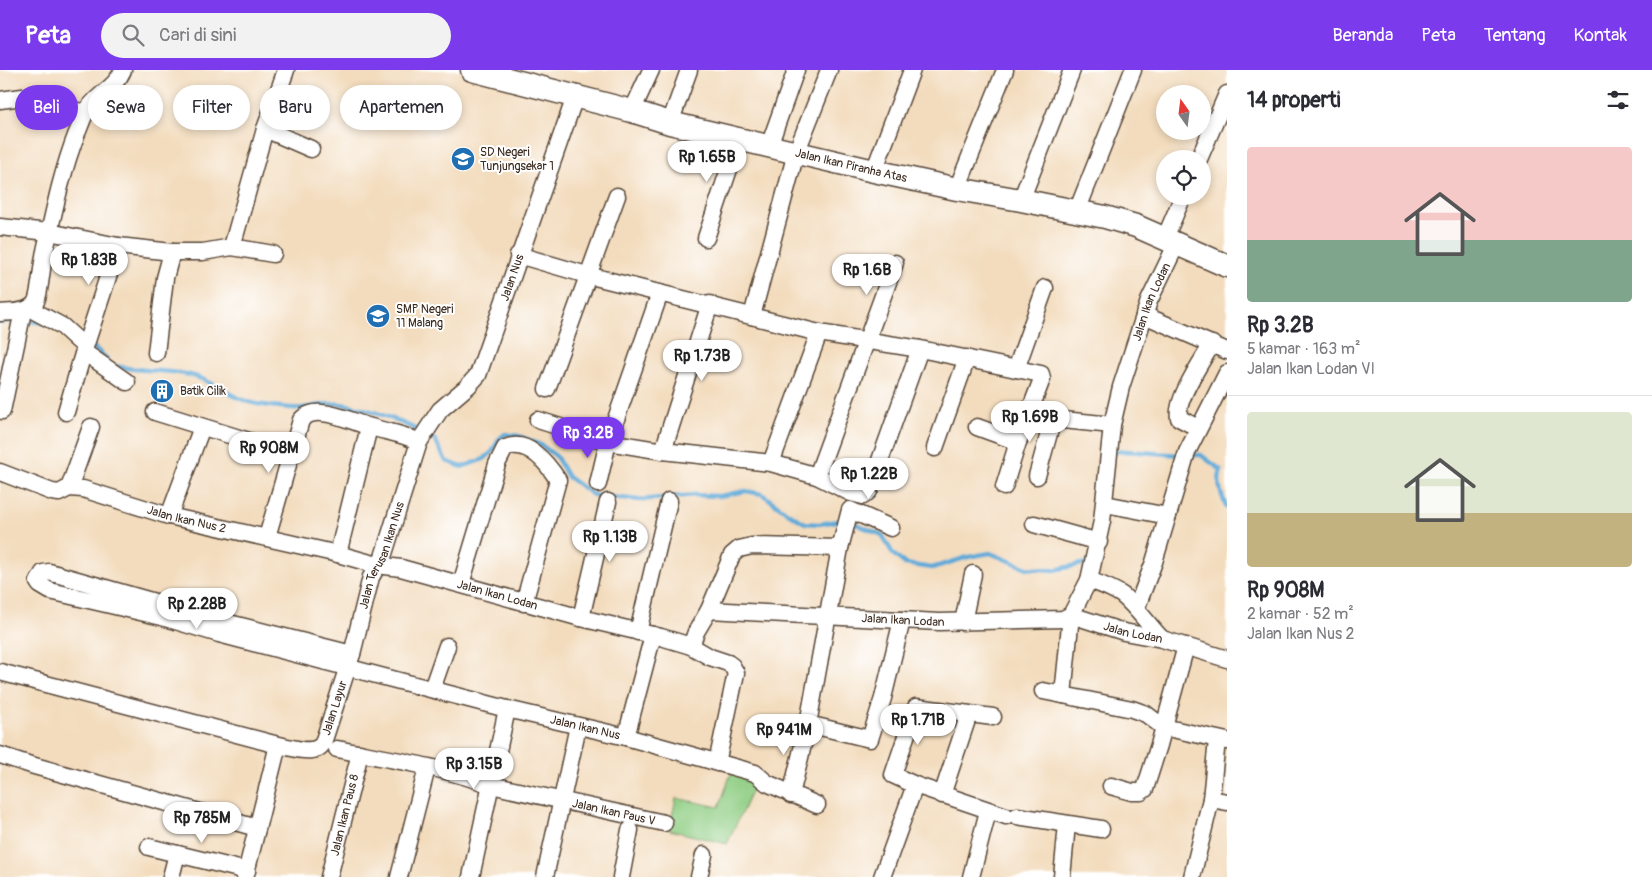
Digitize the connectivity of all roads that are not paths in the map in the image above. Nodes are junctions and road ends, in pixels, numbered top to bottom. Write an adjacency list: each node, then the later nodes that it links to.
1 (123, 70): 12 (street)
2 (286, 70): 13 (street)
3 (472, 70): 15 (street, Jalan Ikan Piranha Atas)
4 (651, 70): 19 (street)
5 (690, 70): 20 (street)
6 (796, 70): 24 (street)
7 (829, 70): 27 (street)
8 (912, 70): 28 (street)
9 (1005, 70): 29 (street)
10 (1072, 70): 31 (street)
11 (1133, 70): 33 (street)
12 (114, 85)
13 (281, 85)
14 (1227, 94): 26 (street)
15 (575, 97): 19 (street, Jalan Ikan Piranha Atas); 42 (street, Jalan Nus)
16 (0, 100): 17 (street)
17 (88, 109)
18 (88, 111): 35 (street)
19 (632, 111): 20 (street, Jalan Ikan Piranha Atas)
20 (670, 123): 23 (street, Jalan Ikan Piranha Atas)
21 (265, 130): 39 (street)
22 (267, 130): 25 (street)
23 (738, 139): 24 (street, Jalan Ikan Piranha Atas); 36 (street)
24 (770, 146): 27 (street, Jalan Ikan Piranha Atas)
25 (311, 149)
26 (1203, 150)
27 (796, 153): 28 (street, Jalan Ikan Piranha Atas); 52 (street)
28 (874, 171): 29 (street, Jalan Ikan Piranha Atas)
29 (956, 189): 31 (street, Jalan Ikan Piranha Atas)
30 (617, 196): 45 (street)
31 (1021, 200): 33 (street, Jalan Ikan Piranha Atas)
32 (1181, 205): 37 (street, Jalan Ikan Lodan)
33 (1077, 211): 37 (street, Jalan Ikan Piranha Atas)
34 (0, 227): 35 (street)
35 (49, 232): 38 (street); 50 (street)
36 (706, 238)
37 (1171, 240): 44 (street, Jalan Ikan Piranha Atas); 51 (street, Jalan Ikan Lodan)
38 (118, 246): 40 (street); 56 (street)
39 (232, 247): 40 (street); 41 (street)
40 (172, 252): 59 (street)
41 (272, 254)
42 (518, 255): 45 (street); 77 (street, Jalan Nus)
43 (895, 262): 54 (street)
44 (1227, 266)
45 (587, 275): 47 (street); 64 (street)
46 (1045, 288): 61 (street)
47 (660, 293): 48 (street); 79 (street)
48 (710, 304): 52 (street); 82 (street)
49 (0, 313): 50 (street)
50 (24, 315): 56 (street); 65 (street)
51 (1144, 315): 55 (street); 71 (street, Jalan Ikan Lodan)
52 (752, 316): 53 (street)
53 (819, 332): 54 (street); 83 (street)
54 (868, 340): 57 (street); 85 (street)
55 (1212, 344): 58 (street); 76 (street)
56 (86, 345): 63 (street); 67 (street)
57 (920, 349): 60 (street); 85 (street)
58 (1227, 351)
59 (156, 353)
60 (967, 358): 61 (street); 81 (street)
61 (1016, 369): 66 (street)
62 (1227, 373): 76 (street)
63 (127, 382)
64 (548, 389)
65 (2, 411)
66 (1031, 411): 69 (street); 80 (street)
67 (66, 412)
68 (155, 412): 73 (street)
69 (1053, 419): 71 (street); 86 (street)
70 (538, 420): 79 (street)
71 (1112, 425): 92 (street, Jalan Ikan Lodan)
72 (91, 427): 89 (street)
73 (202, 427): 78 (street); 93 (street)
74 (370, 427): 77 (street); 97 (street); 100 (street)
75 (977, 427): 80 (street)
76 (1198, 428): 94 (street)
77 (423, 436): 101 (street, Jalan Terusan Ikan Nus)
78 (252, 442)
79 (608, 442): 82 (street); 87 (street)
80 (1018, 442): 88 (street)
81 (935, 448)
82 (663, 451): 83 (street)
83 (771, 463): 85 (street)
84 (0, 472): 89 (street, Jalan Ikan Nus 2)
85 (817, 476)
86 (1037, 476)
87 (598, 484)
88 (1004, 487)
89 (69, 488): 93 (street, Jalan Ikan Nus 2)
90 (669, 501): 116 (street)
91 (608, 502): 112 (street)
92 (1105, 504): 94 (street); 98 (street, Jalan Ikan Lodan)
93 (169, 516): 97 (street, Jalan Ikan Nus 2)
94 (1168, 516): 108 (street)
95 (1034, 524): 98 (street)
96 (891, 528): 99 (street)
97 (267, 538): 100 (street, Jalan Ikan Nus 2)
98 (1095, 540): 103 (street, Jalan Ikan Lodan)
99 (840, 548): 109 (street); 110 (street)
100 (338, 554): 101 (street, Jalan Ikan Nus 2)
101 (377, 566): 105 (street, Jalan Ikan Lodan); 122 (street, Jalan Terusan Ikan Nus)
102 (973, 574): 114 (street)
103 (1089, 580): 108 (street, Jalan Lodan); 111 (street, Jalan Ikan Lodan)
104 (89, 583): 106 (street); 106 (street); 115 (street)
105 (461, 584): 107 (street, Jalan Ikan Lodan); 107 (street)
106 (86, 600): 115 (street)
107 (524, 603): 112 (street, Jalan Ikan Lodan)
108 (1136, 609): 117 (street, Jalan Lodan)
109 (709, 610): 110 (street, Jalan Ikan Lodan); 119 (street)
110 (827, 615): 113 (street, Jalan Ikan Lodan); 130 (street)
111 (1071, 615): 114 (street, Jalan Ikan Lodan); 117 (street, Jalan Lodan); 126 (street)
112 (581, 618): 116 (street, Jalan Ikan Lodan)
113 (902, 620): 114 (street, Jalan Ikan Lodan); 130 (street)
114 (963, 622)
115 (222, 628): 122 (street, Jalan Ikan Nus)
116 (646, 633): 119 (street, Jalan Ikan Lodan); 133 (street)
117 (1162, 638): 120 (street)
118 (447, 646): 124 (street)
119 (690, 646): 139 (street, Jalan Ikan Lodan)
120 (1186, 646): 121 (street); 132 (street)
121 (1227, 659)
122 (349, 661): 124 (street, Jalan Ikan Nus); 135 (street, Jalan Layur)
123 (0, 672): 135 (street)
124 (432, 689): 127 (street, Jalan Ikan Nus)
125 (1043, 691): 126 (street)
126 (1063, 695): 132 (street)
127 (507, 709): 131 (street, Jalan Ikan Nus); 141 (street)
128 (969, 714): 129 (street); 142 (street); 145 (street)
129 (992, 717)
130 (808, 724): 144 (street)
131 (578, 726): 133 (street, Jalan Ikan Nus); 147 (street, Jalan Ikan Paus V)
132 (1163, 726): 134 (street); 143 (street)
133 (626, 737): 139 (street, Jalan Ikan Nus)
134 (1222, 740): 146 (street)
135 (278, 745): 153 (street)
136 (337, 749): 137 (street)
137 (360, 753): 140 (street); 161 (street, Jalan Ikan Paus 8)
138 (0, 755): 153 (street)
139 (717, 763): 144 (street, Jalan Ikan Nus)
140 (426, 768): 141 (street); 162 (street)
141 (491, 785): 147 (street); 163 (street)
142 (915, 785): 145 (street); 167 (street)
143 (1111, 786)
144 (791, 795): 149 (street, Jalan Ikan Nus)
145 (942, 795): 150 (street)
146 (1210, 799): 148 (street); 170 (street)
147 (562, 801): 151 (street, Jalan Ikan Paus V); 164 (street, Jalan Ikan Paus V)
148 (1227, 802)
149 (817, 805)
150 (988, 810): 152 (street); 168 (street)
151 (664, 823)
152 (1067, 824): 154 (street); 169 (street)
153 (258, 828): 159 (street)
154 (1101, 829)
155 (630, 830): 165 (street)
156 (149, 846): 157 (street)
157 (177, 854): 159 (street); 160 (street)
158 (704, 855): 166 (street)
159 (246, 874)
160 (171, 877)
161 (329, 877)
162 (399, 877)
163 (471, 877)
164 (545, 877)
165 (621, 877)
166 (699, 877)
167 (882, 877)
168 (971, 877)
169 (1062, 877)
170 (1192, 877)

